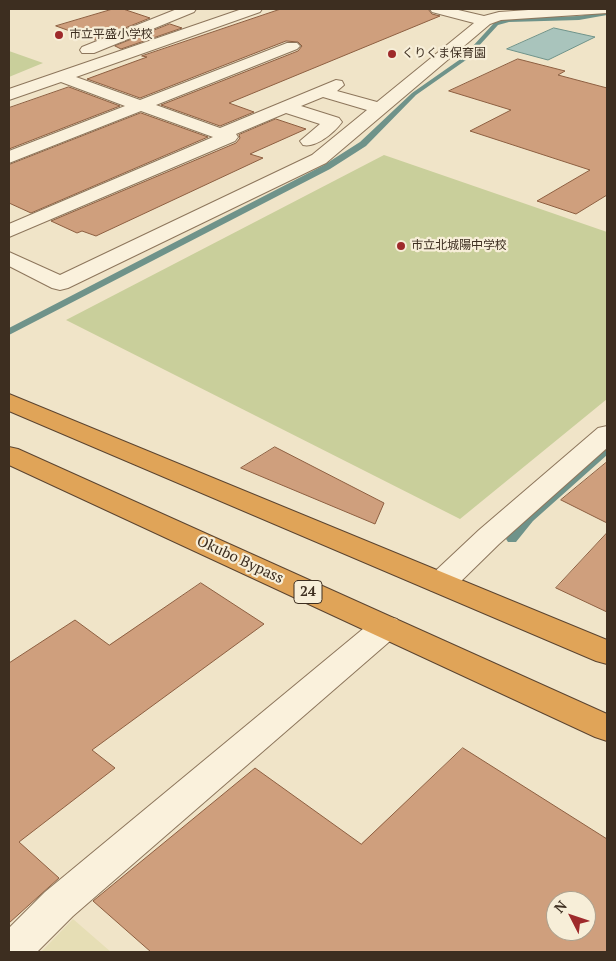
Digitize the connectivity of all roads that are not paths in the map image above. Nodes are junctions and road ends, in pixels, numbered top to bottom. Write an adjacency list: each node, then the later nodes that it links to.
1 (189, 9): 12 (street)
2 (255, 9): 10 (street)
3 (437, 9): 5 (street)
4 (607, 9): 5 (street)
5 (485, 21): 16 (street)
6 (292, 46): 8 (street)
7 (231, 53): 8 (street)
8 (256, 60): 11 (street)
9 (168, 76): 11 (street)
10 (61, 77): 13 (street); 14 (street)
11 (195, 84): 14 (street)
12 (9, 85)
13 (9, 95)
14 (140, 106): 18 (street); 19 (street)
15 (285, 107): 16 (street); 19 (street); 20 (street)
16 (378, 108): 23 (street)
17 (63, 116): 18 (street)
18 (89, 126): 21 (street)
19 (221, 134): 22 (street)
20 (309, 141)
21 (9, 157)
22 (9, 231)
23 (9, 258)
24 (9, 402): 27 (highway)
25 (607, 434): 27 (street)
26 (9, 454): 28 (highway, Okubo Bypass / 24)
27 (442, 583): 29 (highway)
28 (386, 628): 30 (highway, Okubo Bypass / 24); 31 (street)
29 (607, 653)
30 (607, 728)
31 (11, 952)

